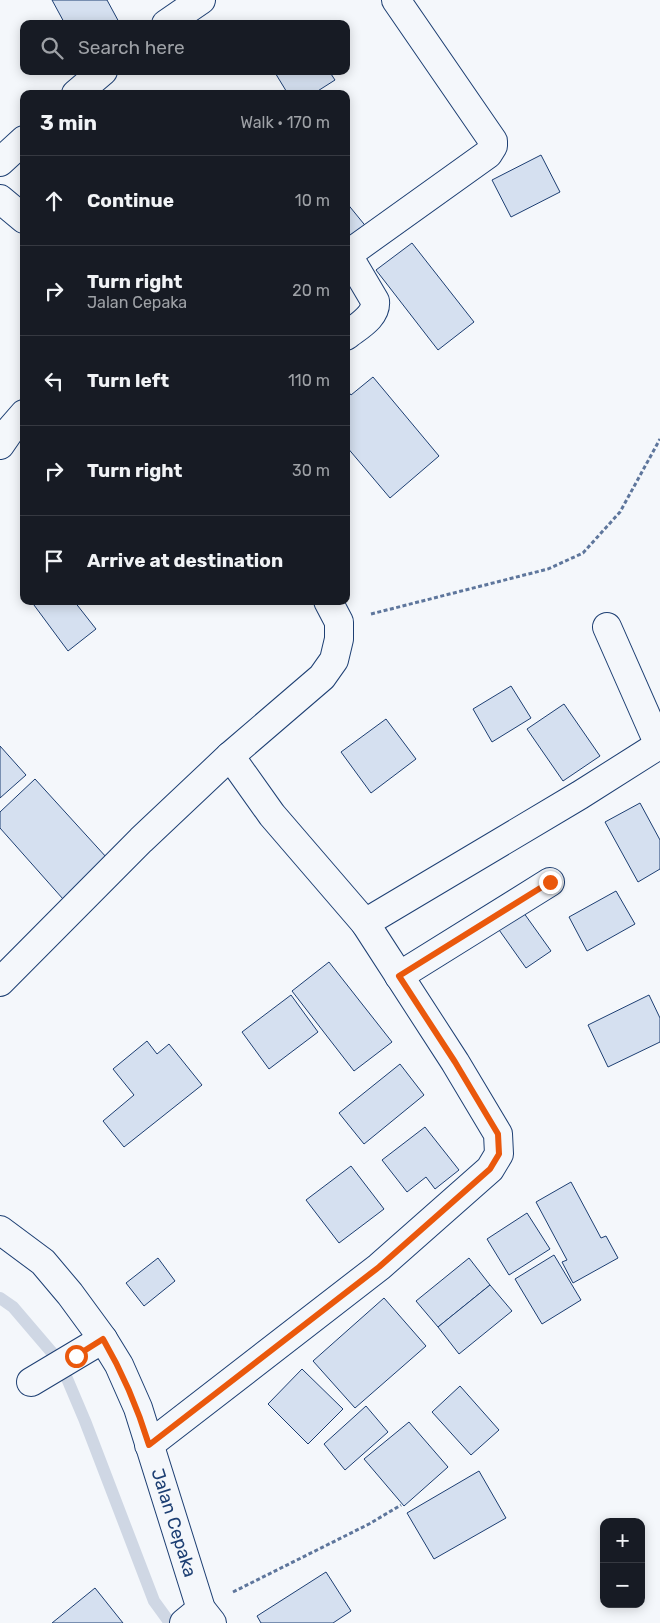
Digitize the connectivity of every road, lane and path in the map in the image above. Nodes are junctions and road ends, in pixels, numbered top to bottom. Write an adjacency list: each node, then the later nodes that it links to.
1 (201, 0): 3 (street)
2 (396, 0): 10 (street)
3 (172, 20)
4 (98, 75): 5 (street)
5 (81, 90)
6 (20, 144): 7 (street)
7 (0, 162)
8 (0, 199): 9 (street)
9 (20, 216)
10 (350, 333)
11 (20, 418): 13 (street)
12 (660, 438): 14 (path)
13 (0, 445)
14 (334, 612): 17 (street)
15 (607, 628): 16 (street)
16 (660, 746): 19 (street)
17 (230, 756): 19 (street); 21 (street)
18 (550, 882): 20 (street)
19 (365, 923): 20 (street)
20 (399, 976): 25 (street)
21 (0, 982)
22 (0, 1230): 23 (street, Jalan Cepaka)
23 (103, 1339): 24 (street); 25 (street, Jalan Cepaka)
24 (41, 1376)
25 (149, 1445): 27 (street, Jalan Cepaka)
26 (401, 1505): 27 (path)
27 (199, 1618)

